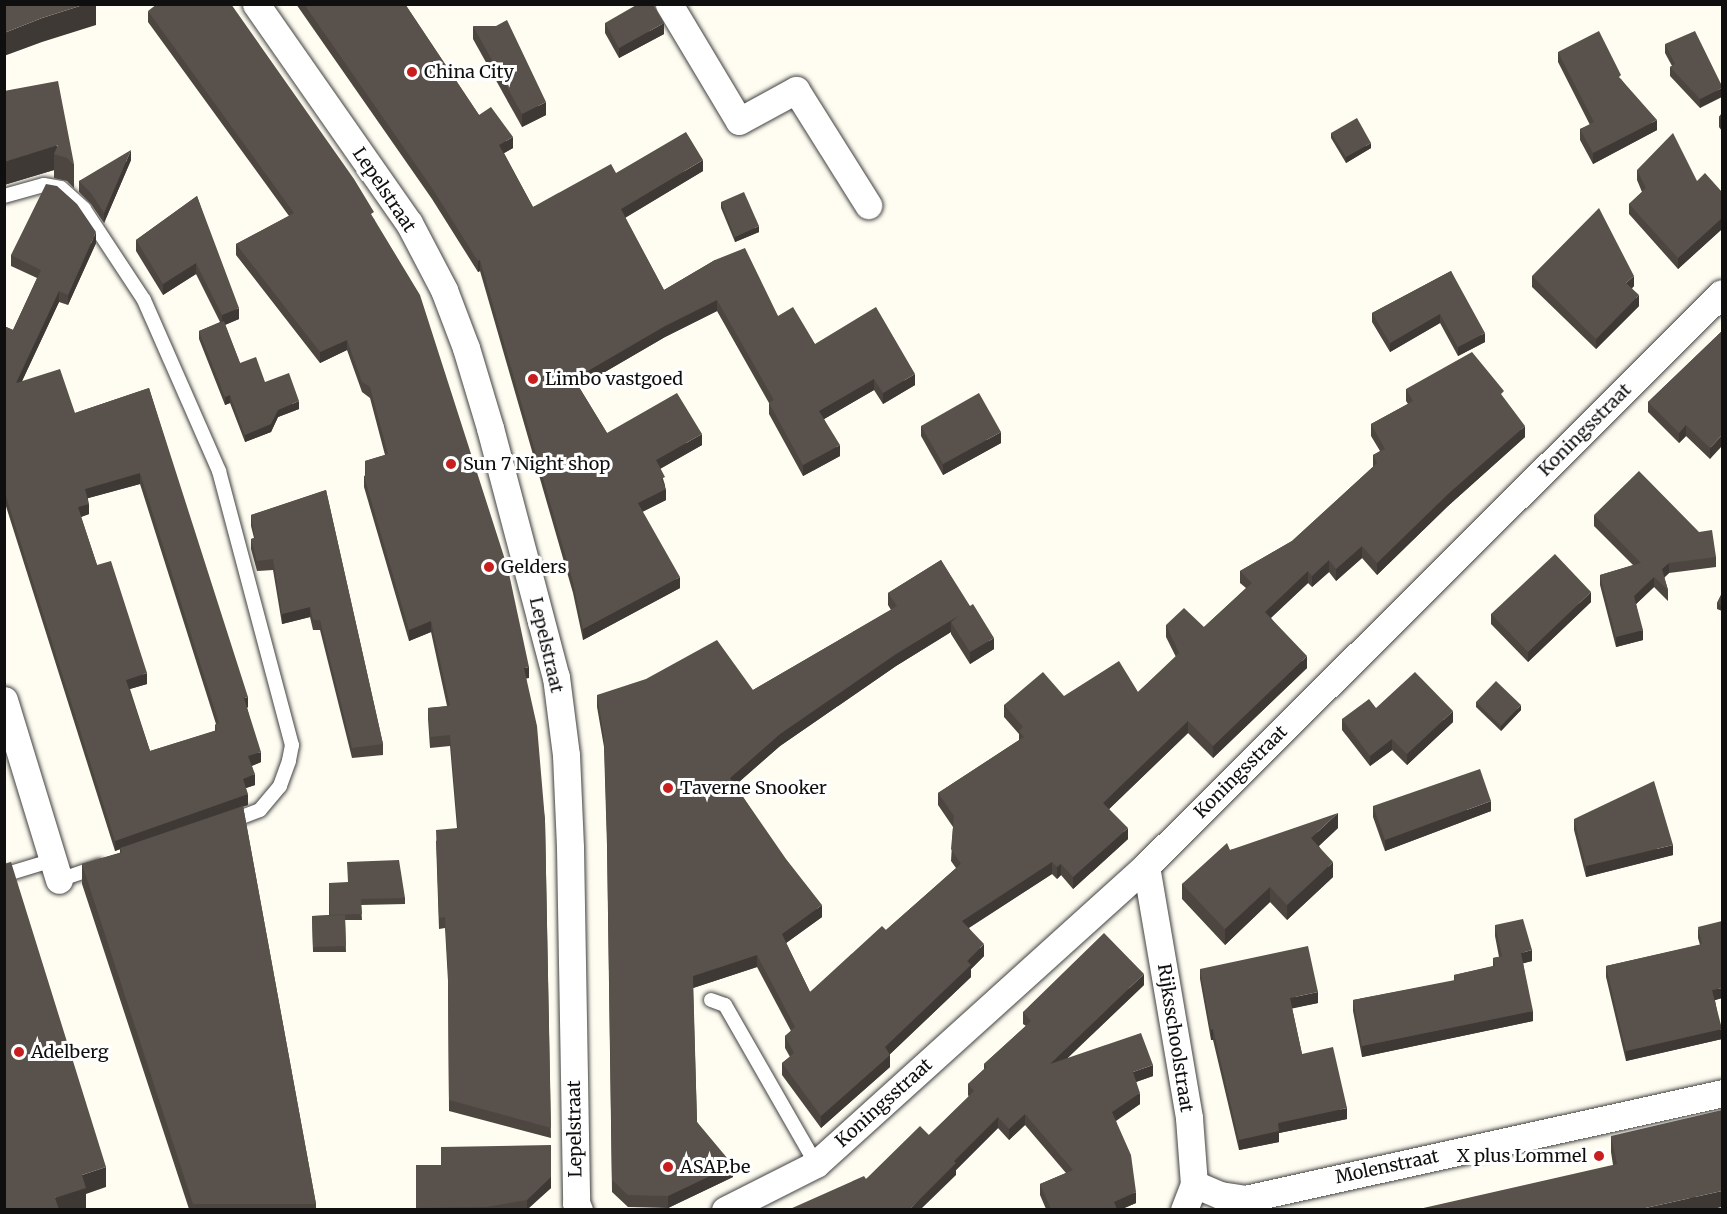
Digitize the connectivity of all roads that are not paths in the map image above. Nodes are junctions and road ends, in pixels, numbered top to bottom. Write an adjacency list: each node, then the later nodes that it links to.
1 (256, 4): 16 (street, Lepelstraat)
2 (669, 4): 4 (street)
3 (4, 196): 7 (lane)
4 (868, 205)
5 (1722, 293): 9 (street, Koningsstraat)
6 (4, 700): 10 (street)
7 (216, 826)
8 (115, 861): 10 (lane)
9 (1146, 866): 14 (street, Koningsstraat); 15 (street, Rijksschoolstraat)
10 (56, 870): 11 (lane)
11 (4, 875)
12 (711, 1000): 14 (lane)
13 (1722, 1093): 15 (street, Molenstraat)
14 (816, 1164): 17 (street, Koningsstraat)
15 (1194, 1184): 18 (street, Rijksschoolstraat)
16 (579, 1209)
17 (725, 1209)
18 (1184, 1209)

